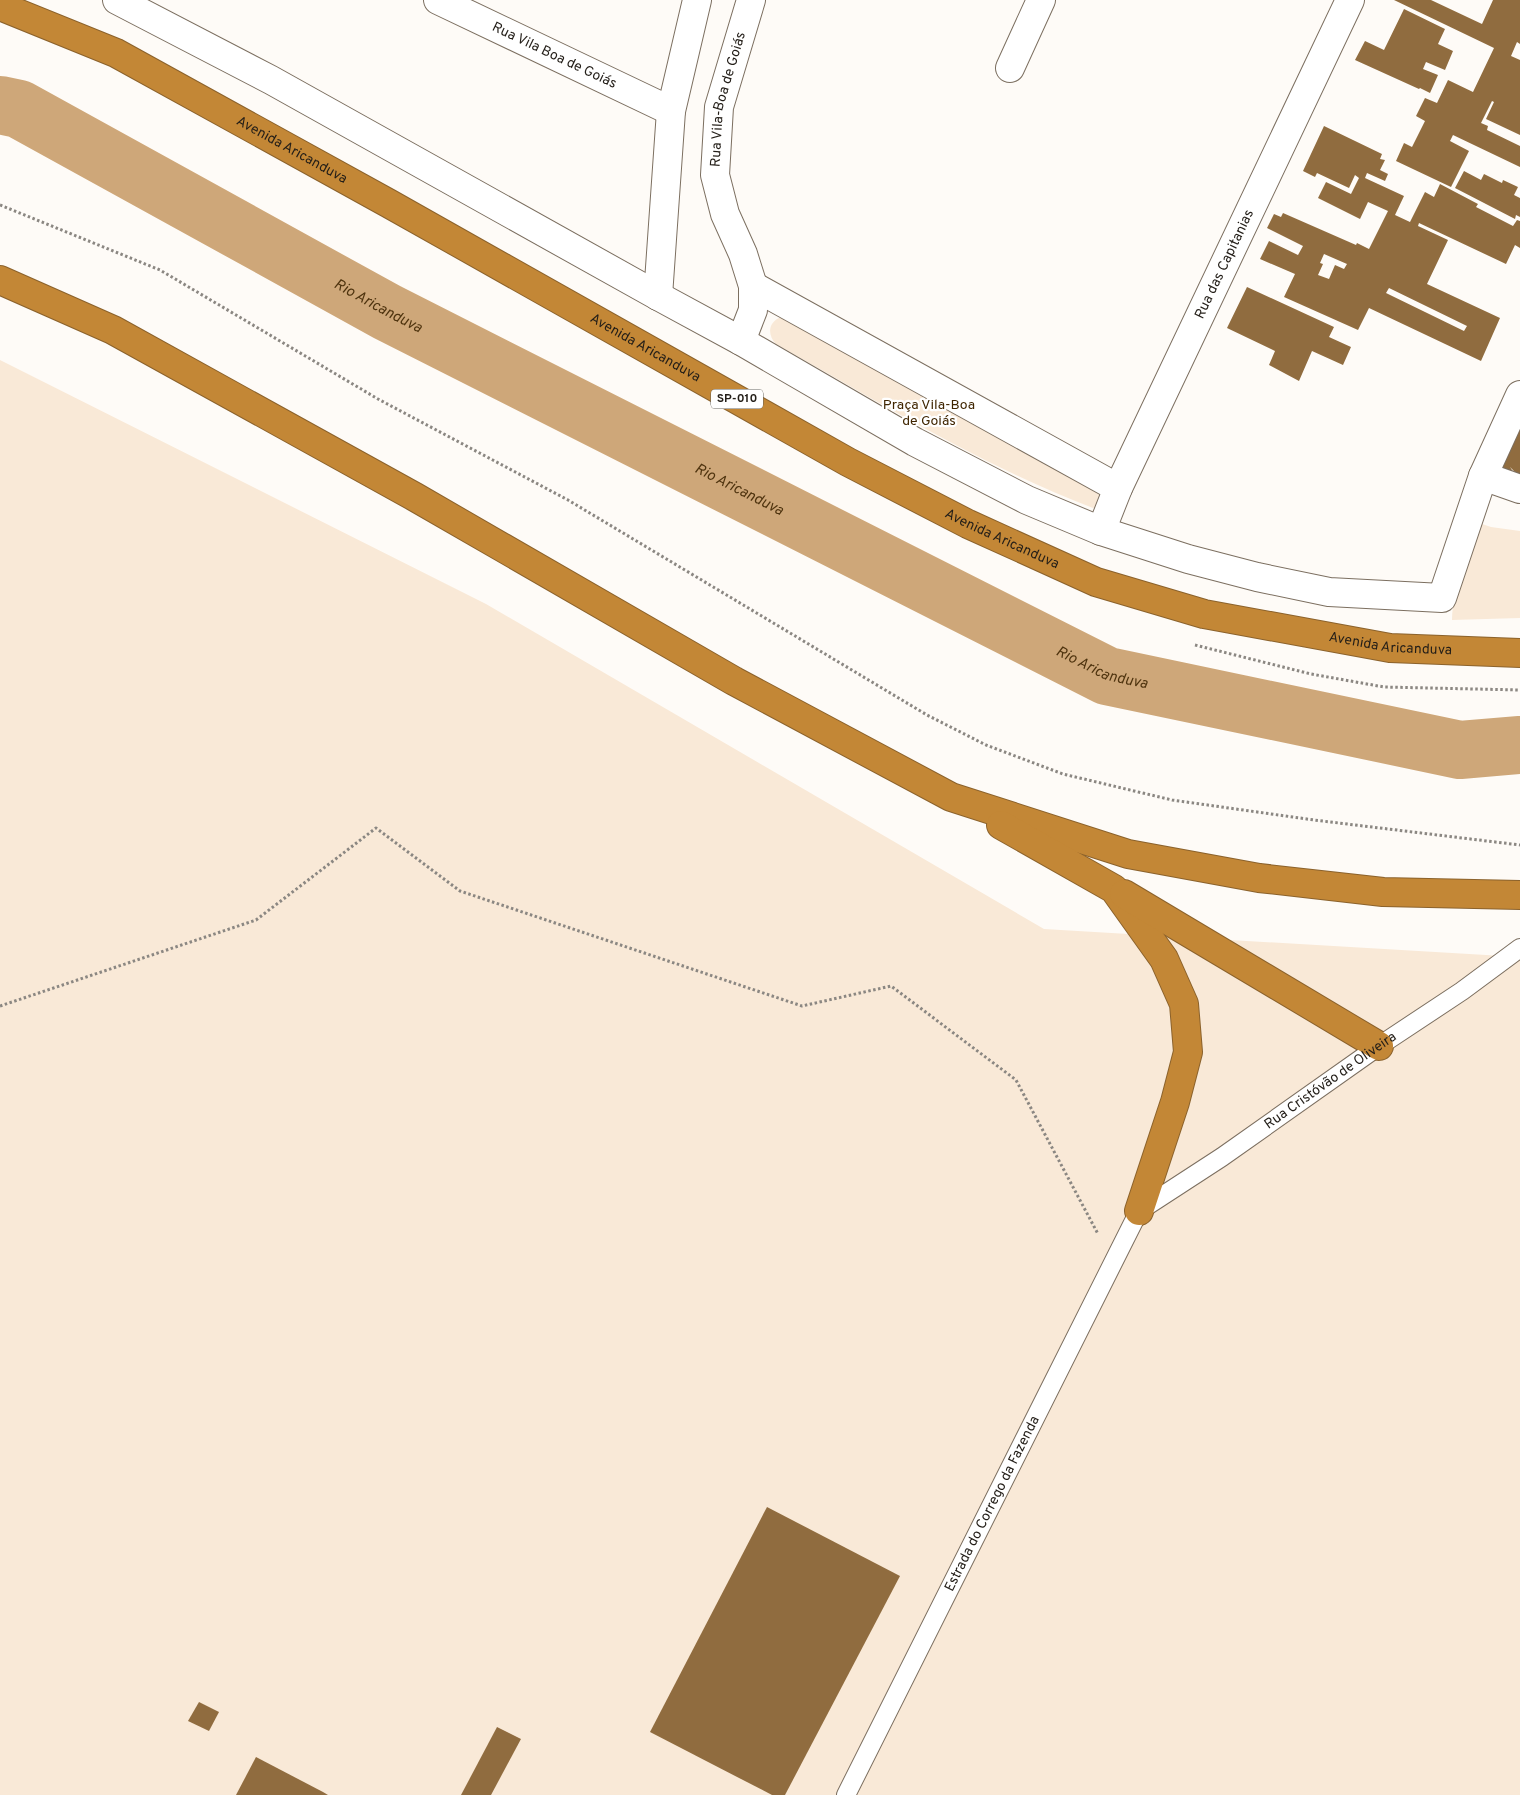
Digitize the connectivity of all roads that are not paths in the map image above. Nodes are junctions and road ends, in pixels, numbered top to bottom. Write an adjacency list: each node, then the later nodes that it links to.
1 (117, 0): 12 (street)
2 (438, 0): 9 (street, Rua Vila Boa de Goiás)
3 (698, 0): 9 (street)
4 (751, 0): 11 (street, Rua Vila-Boa de Goiás)
5 (1041, 0): 8 (street)
6 (1350, 0): 16 (street, Rua das Capitanias)
7 (0, 6): 19 (highway, Avenida Aricanduva / SP-010)
8 (1010, 68)
9 (671, 111): 12 (street)
10 (0, 280): 20 (highway)
11 (753, 286): 13 (street, Rua Vila-Boa de Goiás); 16 (street)
12 (658, 296): 13 (street)
13 (741, 341): 18 (street)
14 (1520, 395): 15 (street)
15 (1483, 476): 17 (street); 18 (street)
16 (1118, 488): 18 (street, Rua das Capitanias)
17 (1520, 489)
18 (1101, 531)
19 (1520, 653)
20 (951, 797): 21 (highway); 22 (highway)
21 (1114, 889): 24 (highway); 25 (highway)
22 (1520, 895)
23 (1520, 948): 24 (lane, Rua Cristóvão de Oliveira)
24 (1379, 1046): 25 (lane, Rua Cristóvão de Oliveira)
25 (1139, 1211): 26 (lane, Estrada do Corrego da Fazenda)
26 (846, 1795)

